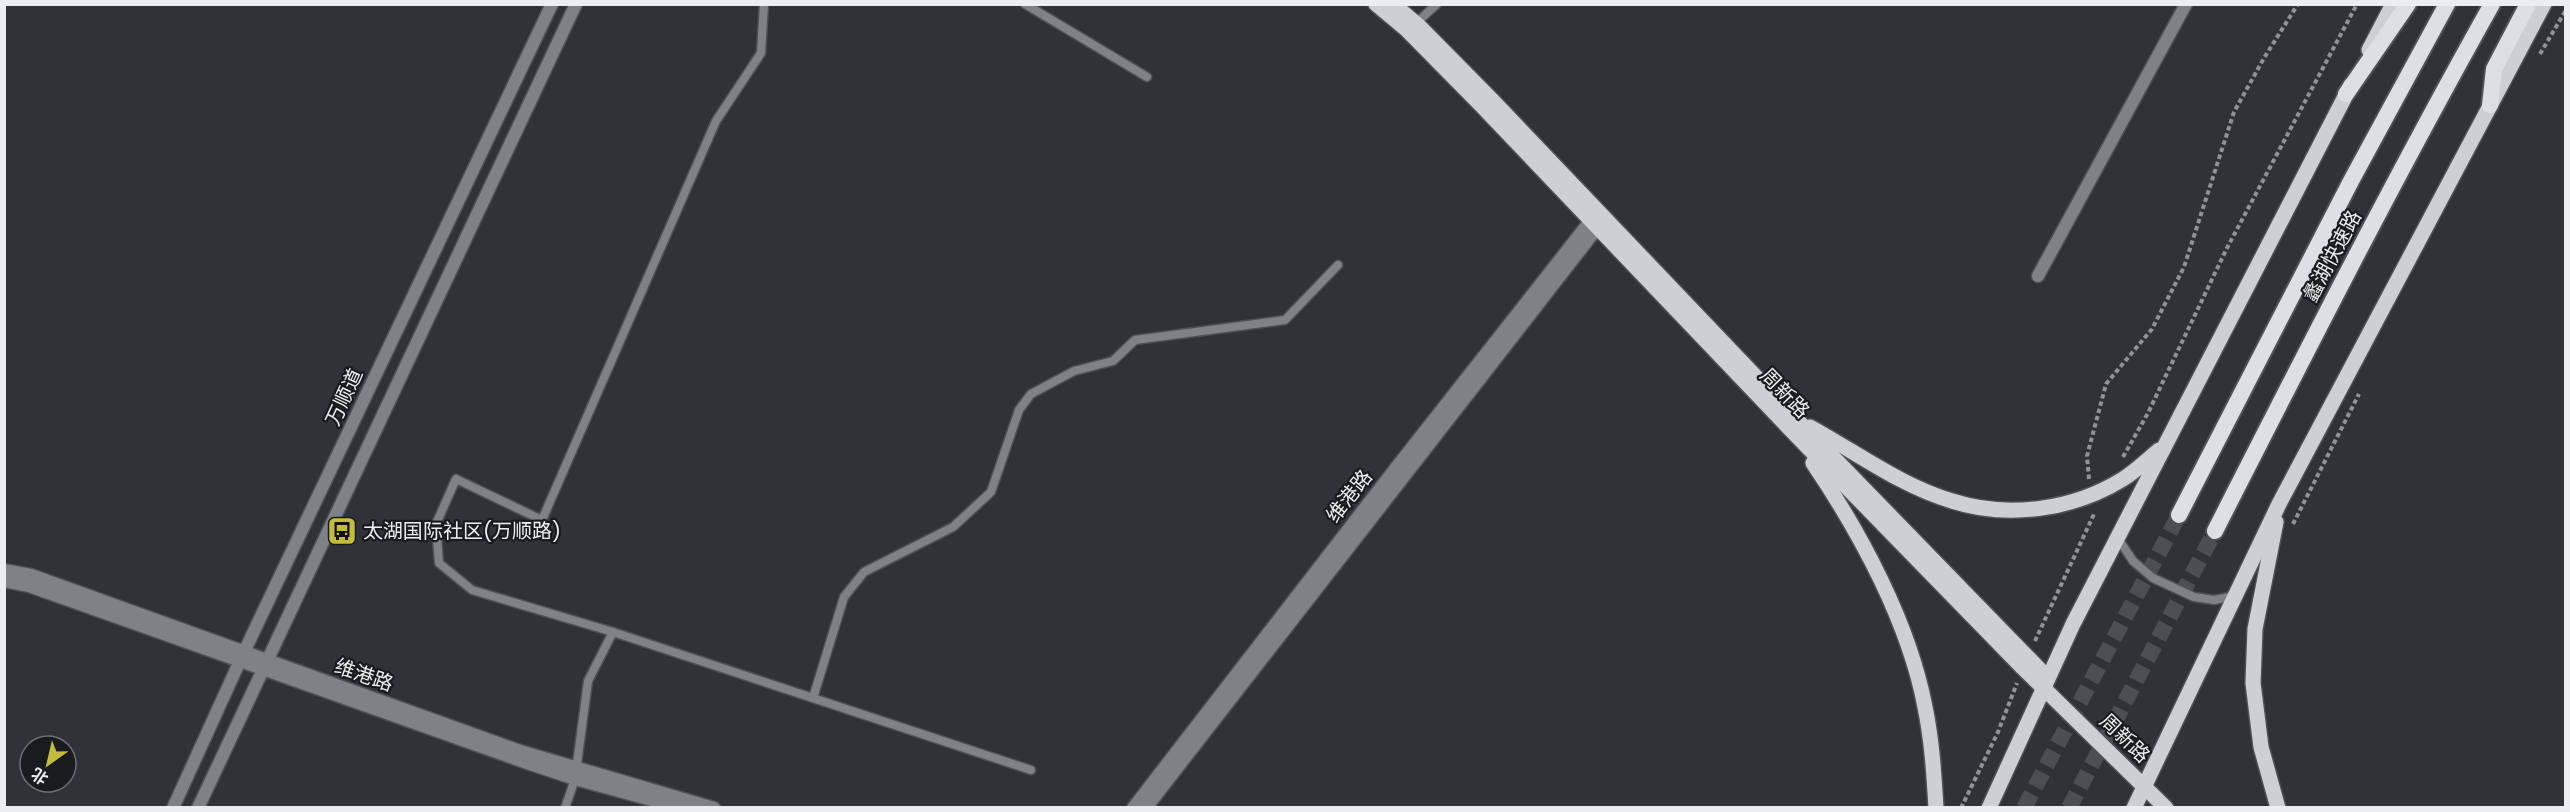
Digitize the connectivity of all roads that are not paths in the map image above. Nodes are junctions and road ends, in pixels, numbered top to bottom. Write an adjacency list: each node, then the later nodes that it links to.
1 (552, 4): 32 (street, 万顺道)
2 (576, 4): 33 (street)
3 (764, 4): 31 (lane)
4 (1025, 4): 16 (lane)
5 (1376, 4): 19 (main road, 周新路)
6 (1393, 4): 15 (main road, 周新路)
7 (1437, 4): 15 (lane)
8 (2186, 4): 21 (street)
9 (2393, 4): 17 (main road)
10 (2408, 4): 17 (highway)
11 (2447, 4): 25 (highway, 蠡湖快速路)
12 (2492, 4): 26 (highway, 蠡湖快速路)
13 (2528, 4): 18 (highway)
14 (2544, 4): 18 (main road)
15 (1416, 23): 19 (main road, 周新路)
16 (1147, 77)
17 (2346, 94): 23 (main road)
18 (2490, 105): 24 (main road)
19 (1598, 219): 22 (main road, 周新路); 44 (street, 维港路); 45 (street, 维港路)
20 (1338, 265): 35 (lane)
21 (2038, 276)
22 (1794, 425): 23 (main road); 34 (main road, 周新路); 46 (main road)
23 (2163, 446): 27 (main road)
24 (2279, 504): 30 (main road); 51 (main road)
25 (2179, 515)
26 (2216, 531)
27 (2117, 537): 30 (lane); 34 (main road)
28 (4, 570): 32 (street, 维港路)
29 (4, 581): 32 (street, 维港路)
30 (2235, 596): 38 (main road)
31 (613, 632): 35 (lane); 37 (lane)
32 (243, 657): 33 (street, 维港路); 39 (street, 万顺道)
33 (263, 665): 37 (street, 维港路); 40 (street)
34 (2046, 683): 38 (main road, 周新路); 47 (main road)
35 (813, 698): 36 (lane)
36 (1031, 770)
37 (575, 774): 41 (lane); 42 (street, 维港路); 43 (street, 维港路)
38 (2146, 782): 48 (main road); 49 (main road, 周新路); 50 (main road, 周新路)
39 (173, 807)
40 (198, 807)
41 (565, 807)
42 (681, 807)
43 (714, 807)
44 (1133, 807)
45 (1146, 807)
46 (1936, 807)
47 (1989, 807)
48 (2134, 807)
49 (2166, 807)
50 (2177, 807)
51 (2278, 807)

